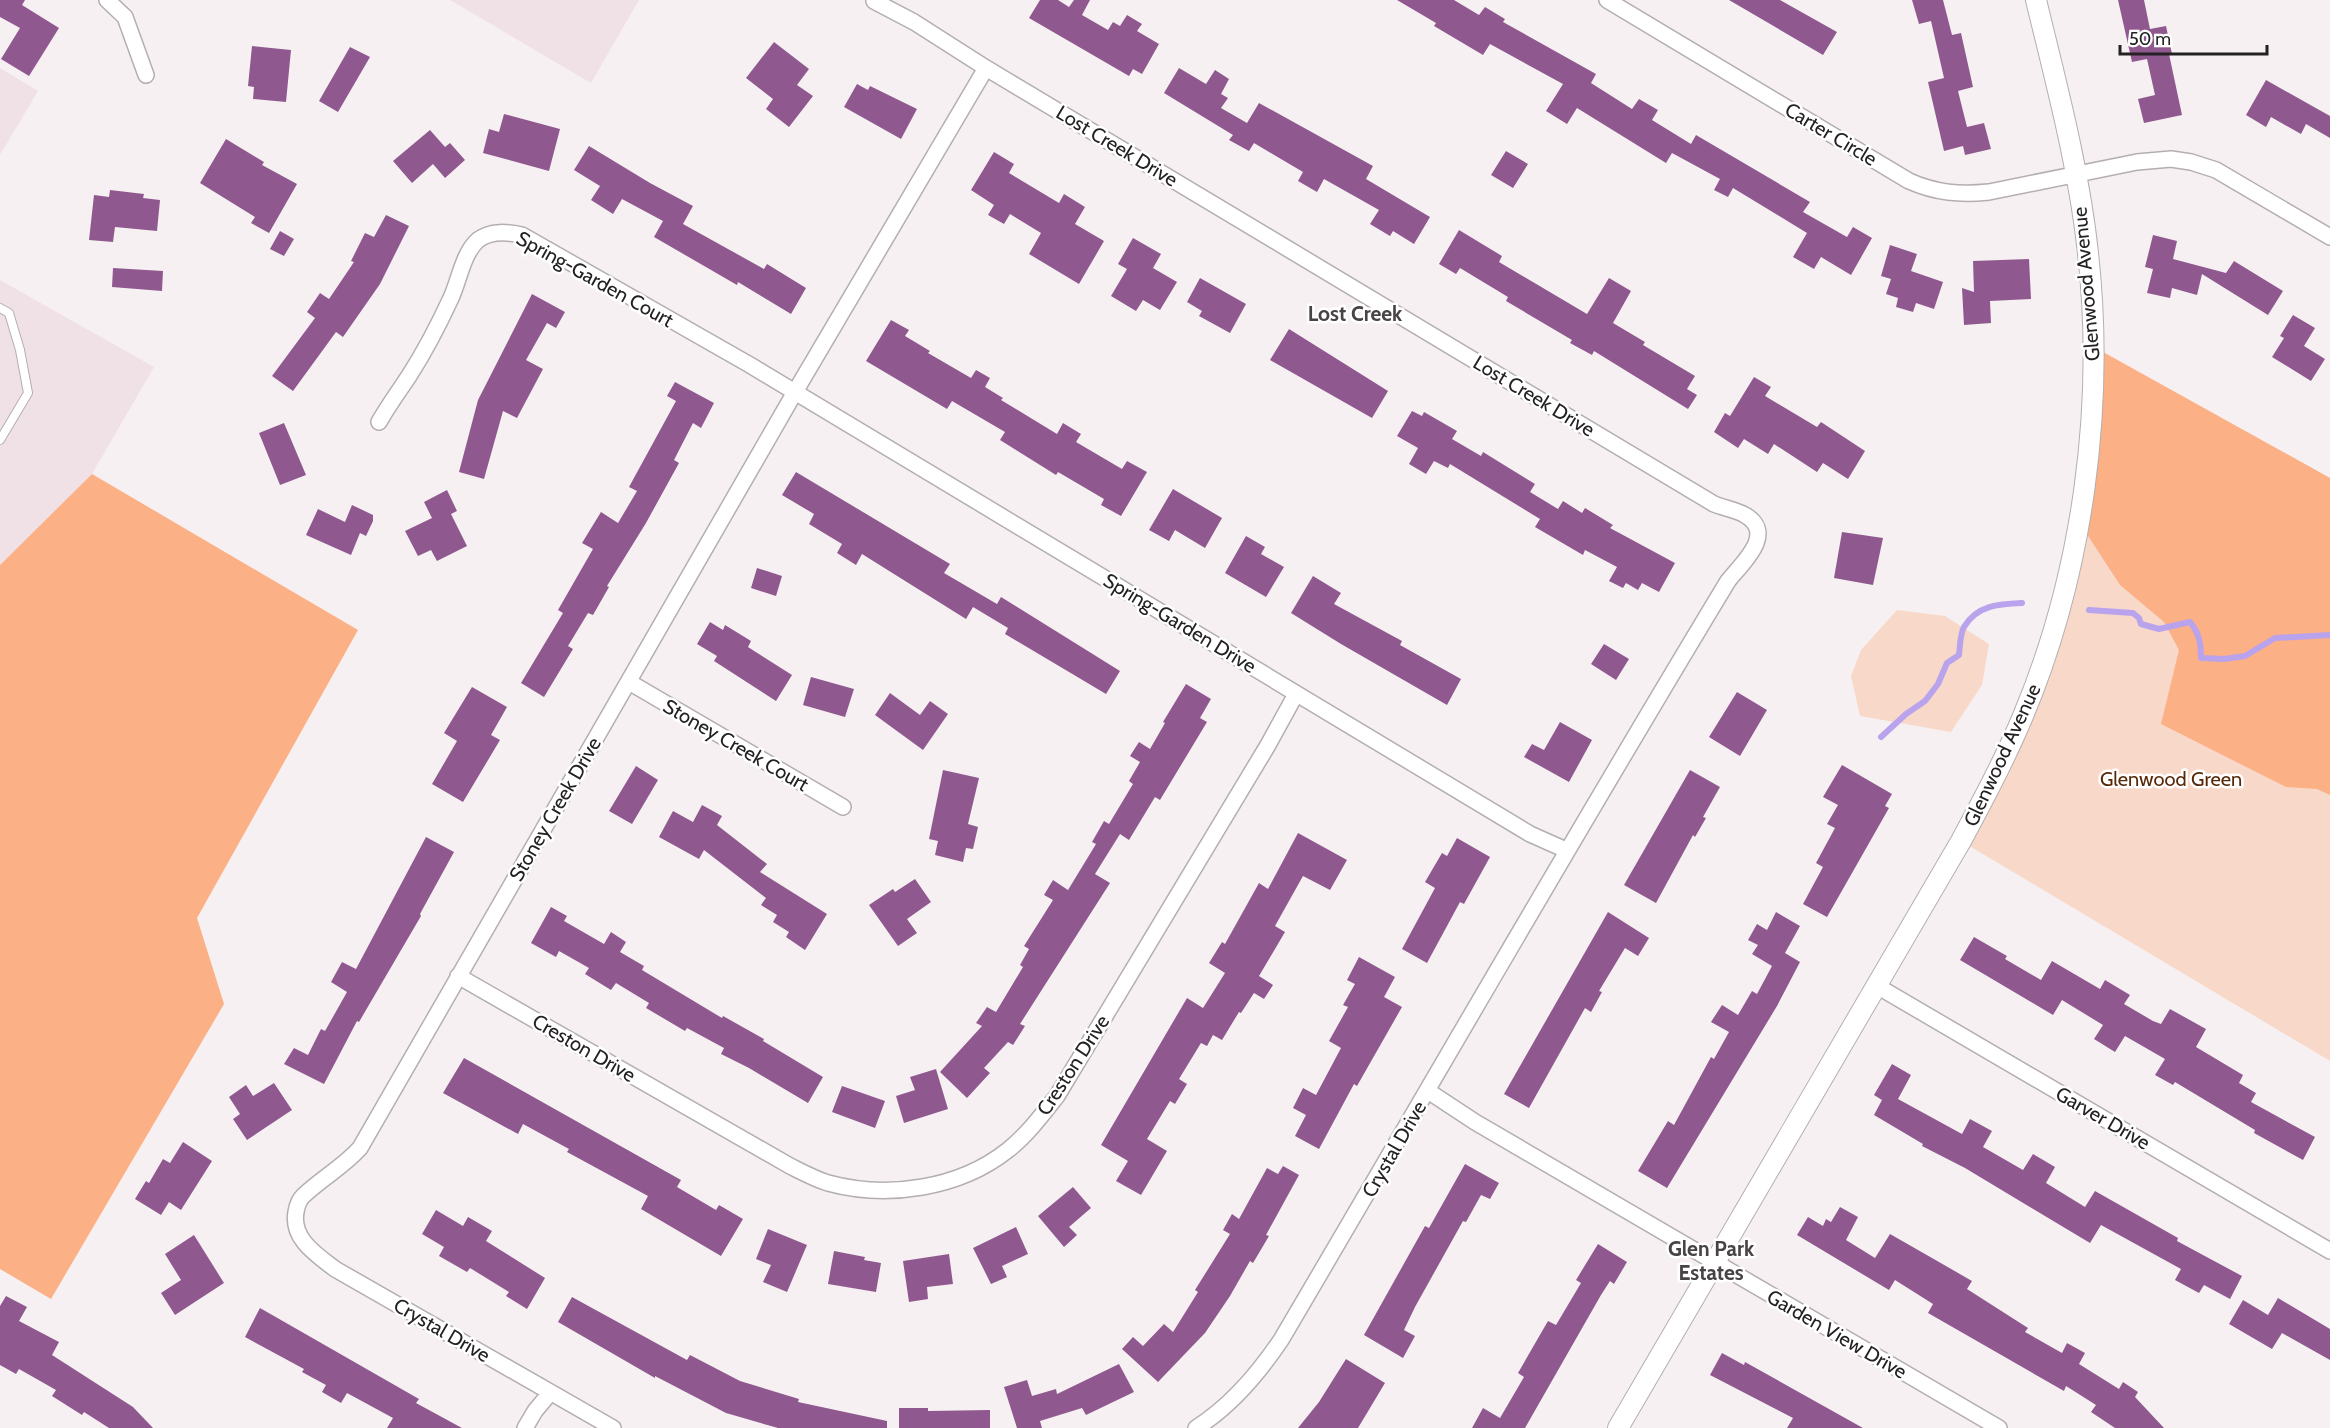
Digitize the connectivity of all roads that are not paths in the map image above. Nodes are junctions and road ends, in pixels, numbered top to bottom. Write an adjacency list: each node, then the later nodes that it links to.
1 (107, 0): 6 (street)
2 (1607, 0): 7 (street, Carter Circle)
3 (2036, 0): 7 (street, Glenwood Avenue)
4 (874, 1): 5 (street, Lost Creek Drive)
5 (986, 68): 10 (street); 16 (street, Lost Creek Drive)
6 (146, 75)
7 (2075, 175): 8 (street, Carter Circle); 18 (street, Glenwood Avenue)
8 (2330, 237)
9 (0, 308): 12 (lane)
10 (795, 392): 11 (street, Spring-Garden Court); 13 (street, Stoney Creek Drive); 14 (street, Spring-Garden Drive)
11 (379, 422)
12 (0, 440)
13 (629, 682): 15 (street, Stoney Creek Court); 17 (street, Stoney Creek Drive)
14 (1296, 694): 16 (street, Spring-Garden Drive); 17 (street, Creston Drive)
15 (843, 807)
16 (1566, 850): 19 (street, Crystal Drive)
17 (458, 976): 20 (street, Stoney Creek Drive)
18 (1876, 986): 21 (street, Garver Drive); 22 (street, Glenwood Avenue)
19 (1428, 1090): 22 (street, Garden View Drive); 26 (street, Crystal Drive)
20 (296, 1210): 23 (street, Crystal Drive)
21 (2330, 1251)
22 (1714, 1263): 27 (street, Glenwood Avenue); 28 (street, Garden View Drive)
23 (550, 1393): 24 (street); 25 (street, Crystal Drive)
24 (525, 1428)
25 (613, 1428)
26 (1196, 1428)
27 (1618, 1428)
28 (1999, 1428)

